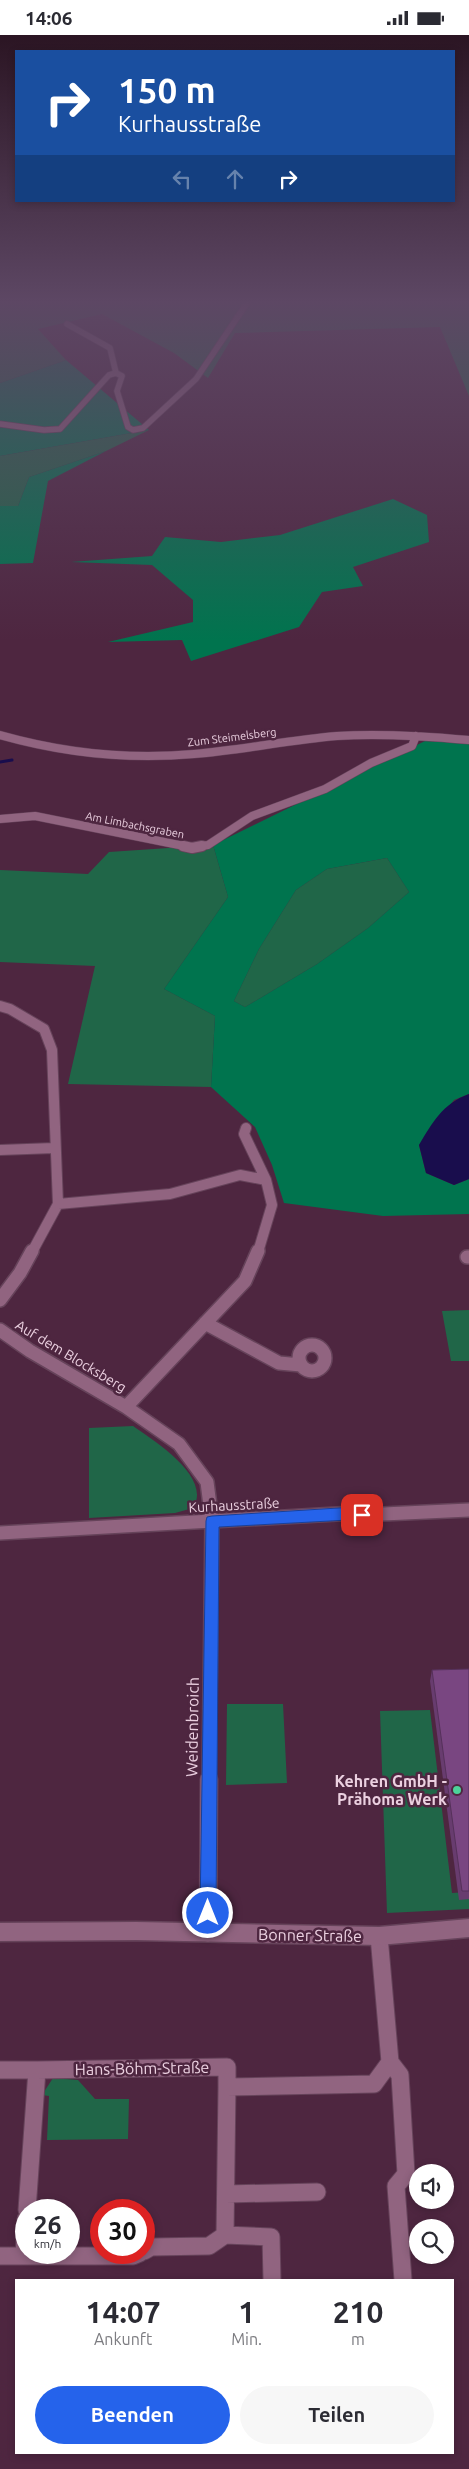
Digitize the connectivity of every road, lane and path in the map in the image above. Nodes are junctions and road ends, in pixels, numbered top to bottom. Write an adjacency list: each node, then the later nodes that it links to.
1 (74, 414): 4 (street)
2 (124, 414): 3 (street)
3 (159, 414)
4 (0, 424)
5 (0, 735): 6 (street, Zum Steimelsberg)
6 (416, 736): 7 (street, Zum Steimelsberg); 8 (street, Am Limbachsgraben)
7 (469, 740)
8 (0, 819)
9 (0, 1006): 11 (street)
10 (246, 1128): 13 (street, Auf dem Blocksberg)
11 (54, 1148): 12 (street); 14 (street)
12 (0, 1150)
13 (266, 1180): 14 (street); 16 (street, Auf dem Blocksberg)
14 (58, 1204): 15 (street)
15 (0, 1300)
16 (205, 1323): 18 (street); 19 (street, Auf dem Blocksberg)
17 (0, 1330): 19 (street, Auf dem Blocksberg)
18 (301, 1365): 18 (street)
19 (126, 1407): 21 (street, Auf dem Blocksberg)
20 (469, 1510): 21 (street, Kurhausstraße)
21 (212, 1521): 22 (street, Kurhausstraße); 25 (street, Weidenbroich)
22 (0, 1533)
23 (469, 1928): 26 (main road, Bonner Straße)
24 (0, 1932): 25 (main road, Bonner Straße)
25 (208, 1933): 26 (main road, Bonner Straße)
26 (379, 1936): 27 (street)
27 (390, 2062): 30 (street); 39 (street)
28 (0, 2070): 29 (street, Hans-Böhm-Straße)
29 (37, 2070): 30 (street, Hans-Böhm-Straße); 33 (street)
30 (227, 2087): 32 (street)
31 (317, 2192): 32 (street)
32 (226, 2194): 34 (street)
33 (28, 2199)
34 (225, 2235): 35 (street); 38 (street)
35 (155, 2247)
36 (0, 2256): 37 (street)
37 (15, 2256)
38 (272, 2279)
39 (403, 2279)

